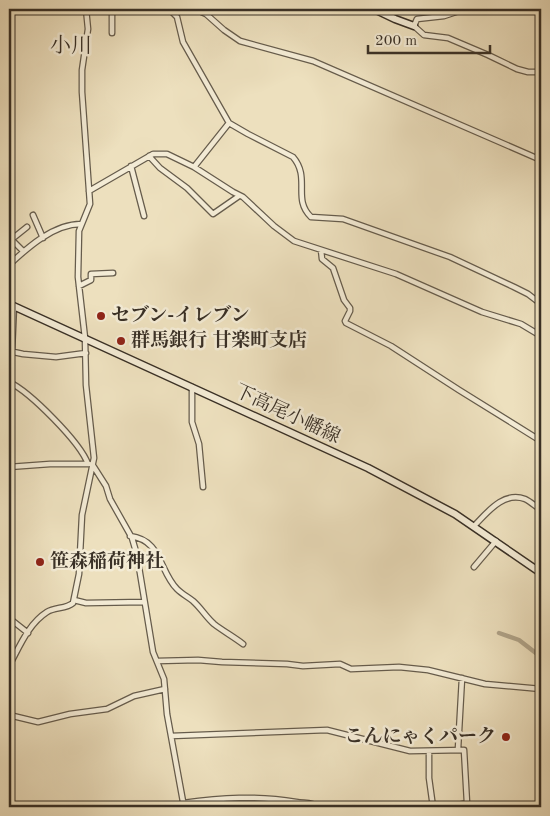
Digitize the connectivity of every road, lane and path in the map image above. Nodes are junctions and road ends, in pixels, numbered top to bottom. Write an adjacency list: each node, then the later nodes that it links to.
1 (11, 9): 12 (street)
2 (86, 9): 19 (street)
3 (112, 9): 11 (street)
4 (169, 9): 14 (street)
5 (195, 9): 16 (street)
6 (374, 9): 10 (main road)
7 (465, 9): 10 (street)
8 (520, 9): 9 (street)
9 (541, 10)
10 (414, 26): 13 (street)
11 (112, 33)
12 (9, 46)
13 (541, 72)
14 (229, 122): 18 (street); 32 (street)
15 (149, 156): 17 (street); 18 (street); 20 (street)
16 (541, 160)
17 (131, 166): 19 (street); 22 (street)
18 (194, 167): 20 (street)
19 (89, 191): 23 (street)
20 (239, 196): 27 (street)
21 (33, 215): 26 (street)
22 (144, 216)
23 (81, 224): 26 (street); 31 (street)
24 (27, 227): 25 (street)
25 (11, 238): 28 (street)
26 (43, 238): 28 (street)
27 (322, 250): 34 (street); 40 (street)
28 (23, 251): 29 (street)
29 (9, 265)
30 (113, 272): 31 (street)
31 (79, 286): 35 (street)
32 (541, 304)
33 (11, 305): 35 (main road, 下高尾小幡線); 36 (street)
34 (541, 336)
35 (85, 338): 37 (street); 39 (main road, 下高尾小幡線)
36 (10, 351): 37 (street)
37 (86, 353): 41 (street)
38 (9, 382): 41 (street)
39 (192, 387): 43 (street); 45 (main road, 下高尾小幡線)
40 (541, 441)
41 (90, 464): 42 (street); 46 (street); 50 (street)
42 (9, 467)
43 (203, 487)
44 (541, 510): 45 (street)
45 (474, 526): 47 (main road, 下高尾小幡線)
46 (130, 536): 51 (street); 54 (street)
47 (496, 541): 48 (street); 49 (main road, 下高尾小幡線)
48 (474, 567)
49 (541, 573)
50 (74, 600): 51 (street); 53 (street)
51 (144, 602): 55 (street)
52 (9, 618): 53 (street)
53 (28, 633): 56 (street)
54 (243, 644)
55 (157, 661): 57 (street); 58 (street)
56 (9, 666)
57 (462, 678): 59 (street); 62 (street)
58 (166, 689): 60 (street); 61 (street)
59 (541, 689)
60 (9, 716)
61 (171, 736): 63 (street); 64 (street)
62 (458, 749): 63 (street); 67 (street)
63 (429, 752): 66 (street)
64 (183, 805): 65 (street)
65 (318, 807)
66 (433, 807)
67 (450, 807)

